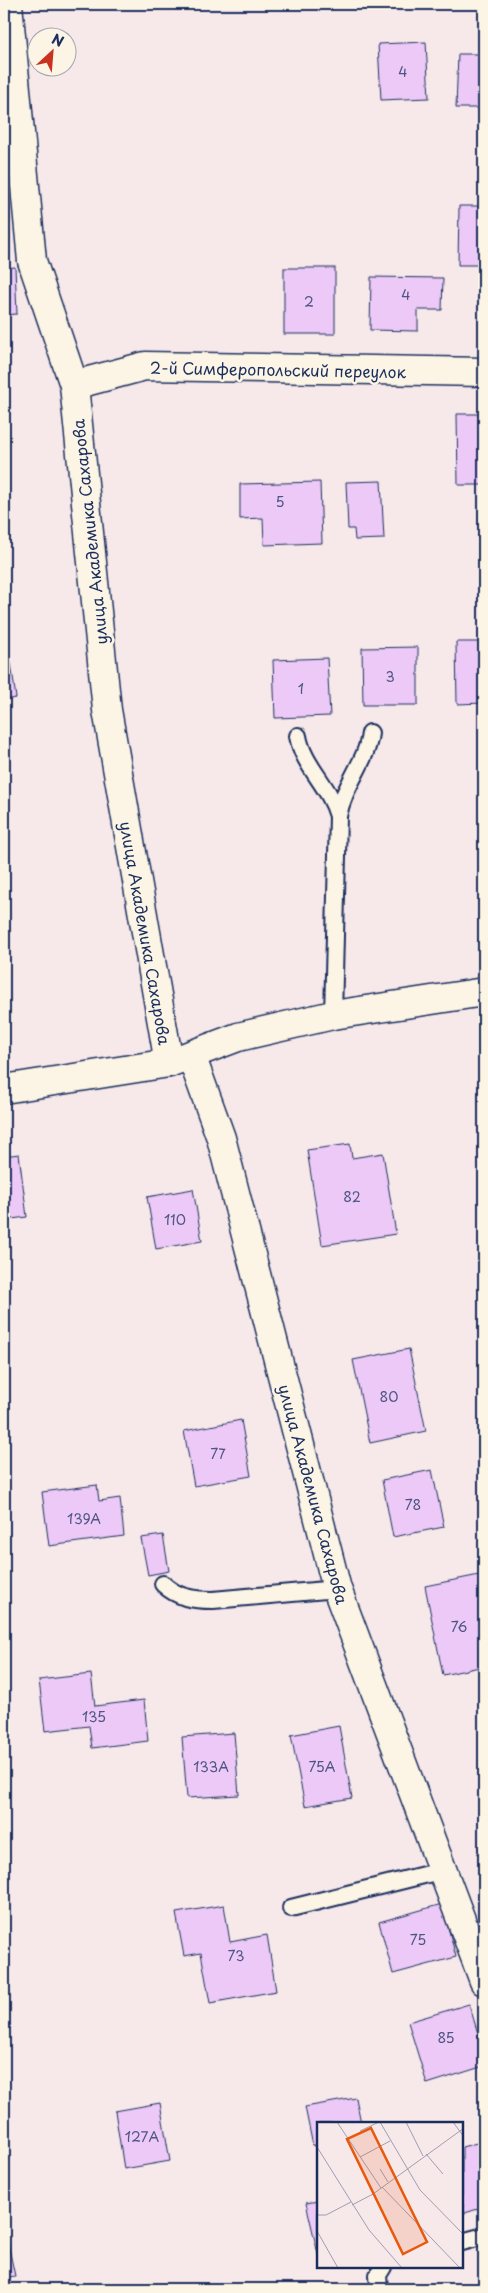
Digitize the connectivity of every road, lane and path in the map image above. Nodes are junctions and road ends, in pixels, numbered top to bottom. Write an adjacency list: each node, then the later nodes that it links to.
1 (8, 4): 3 (street, улица Академика Сахарова)
2 (484, 372): 3 (street, 2-й Симферопольский переулок)
3 (74, 385): 9 (street, улица Академика Сахарова)
4 (370, 733): 6 (lane)
5 (298, 736): 6 (lane)
6 (338, 816): 8 (lane)
7 (484, 992): 8 (street)
8 (333, 1015): 9 (street)
9 (180, 1059): 10 (street); 12 (street, улица Академика Сахарова)
10 (4, 1090)
11 (163, 1584): 12 (lane)
12 (337, 1589): 13 (street, улица Академика Сахарова)
13 (444, 1870): 14 (lane); 15 (street, улица Академика Сахарова)
14 (291, 1908)
15 (484, 1981)
16 (484, 2236): 17 (lane)
17 (463, 2242)
18 (382, 2268): 19 (lane)
19 (379, 2289)

